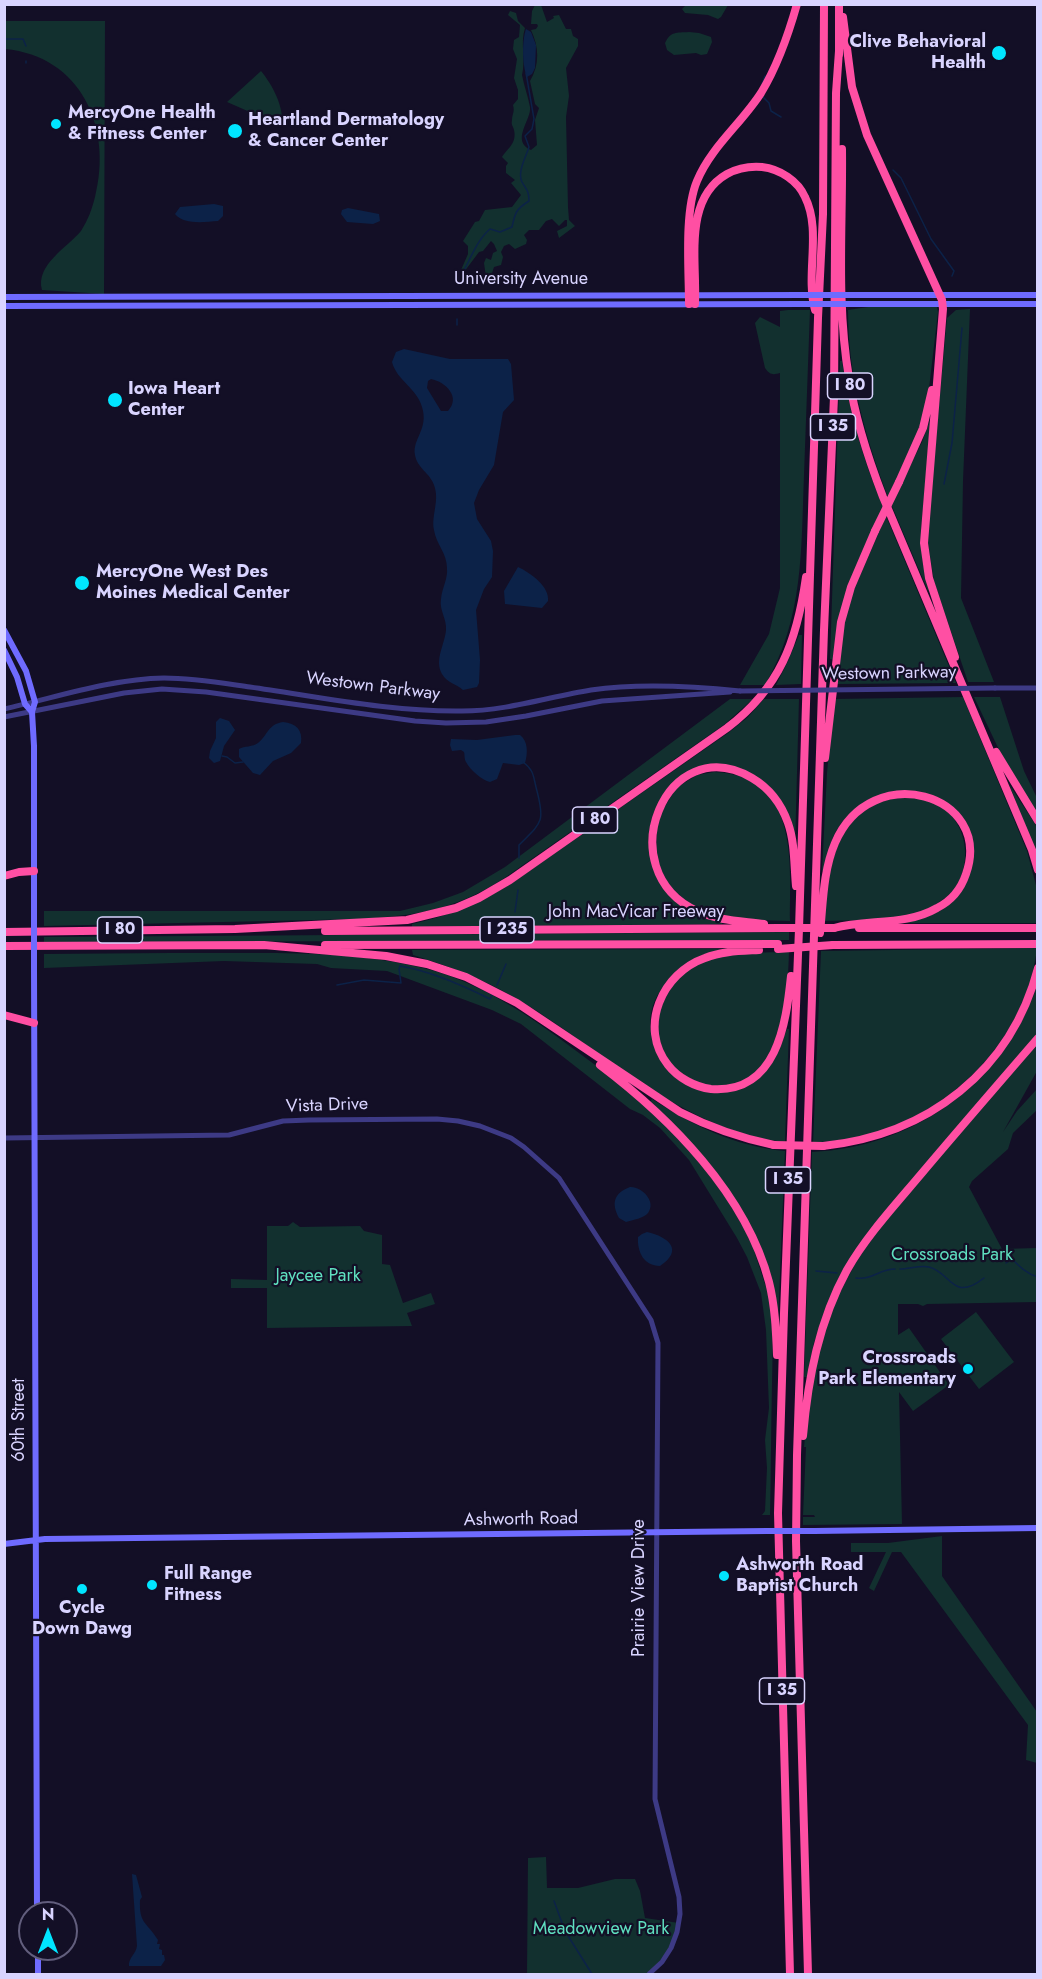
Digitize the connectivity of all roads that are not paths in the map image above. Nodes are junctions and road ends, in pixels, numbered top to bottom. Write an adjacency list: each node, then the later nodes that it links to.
1 (797, 4): 7 (highway)
2 (824, 4): 11 (highway, I 80)
3 (840, 4): 4 (highway, I 80); 8 (highway)
4 (839, 51): 18 (highway, I 80); 25 (highway, I 35)
5 (1038, 296): 8 (main road, University Avenue)
6 (4, 297): 7 (main road, University Avenue)
7 (692, 299): 8 (main road, University Avenue, bridge); 8 (main road, University Avenue, bridge); 10 (main road, University Avenue); 11 (highway)
8 (941, 300): 9 (main road, University Avenue); 12 (highway)
9 (1038, 304)
10 (4, 306)
11 (818, 318): 13 (highway, I 80)
12 (940, 340): 18 (highway); 25 (highway, bridge)
13 (812, 526): 33 (highway, I 80); 34 (highway, I 35)
14 (4, 630): 19 (main road)
15 (4, 650): 20 (main road)
16 (1038, 688): 17 (street, Westown Parkway, bridge)
17 (741, 691): 19 (street, Westown Parkway); 22 (street, Westown Parkway)
18 (968, 700): 24 (highway, I 80)
19 (35, 702): 20 (street, Westown Parkway); 22 (main road, 60th Street)
20 (25, 704): 21 (street, Westown Parkway); 22 (main road)
21 (4, 709)
22 (32, 712): 23 (street, Westown Parkway); 28 (main road, 60th Street)
23 (4, 717)
24 (976, 719): 26 (highway); 27 (highway, I 80)
25 (819, 803): 42 (highway, I 35)
26 (1038, 821)
27 (1038, 870)
28 (34, 871): 29 (highway); 44 (main road, 60th Street, bridge)
29 (4, 876)
30 (779, 928): 31 (highway, John MacVicar Freeway / I 235, bridge); 33 (highway, John MacVicar Freeway / I 235); 34 (highway)
31 (834, 928): 32 (highway, John MacVicar Freeway / I 235); 42 (highway)
32 (1038, 928)
33 (235, 929): 35 (highway, I 80)
34 (799, 929): 40 (highway, I 35)
35 (4, 932)
36 (1038, 944): 39 (highway, John MacVicar Freeway / I 235, bridge)
37 (264, 945): 38 (highway, I 80); 39 (highway, John MacVicar Freeway / I 235); 45 (highway, I 80)
38 (4, 946)
39 (778, 947): 40 (highway)
40 (798, 952): 50 (highway, I 35)
41 (1038, 968): 45 (highway, I 80, bridge)
42 (812, 999): 51 (highway, I 35)
43 (4, 1015): 44 (highway)
44 (34, 1023): 48 (main road, 60th Street)
45 (565, 1035): 50 (highway)
46 (1038, 1038): 51 (highway)
47 (4, 1138): 48 (street, Vista Drive)
48 (35, 1138): 49 (street, Vista Drive); 54 (main road, 60th Street)
49 (581, 1211): 53 (street, Prairie View Drive)
50 (781, 1408): 58 (highway, I 35)
51 (796, 1514): 59 (highway, I 35)
52 (1038, 1528): 53 (main road, Ashworth Road, bridge)
53 (656, 1532): 54 (main road, Ashworth Road); 57 (street, Prairie View Drive)
54 (36, 1540): 55 (main road, Ashworth Road); 56 (main road, 60th Street)
55 (4, 1544)
56 (38, 1901)
57 (649, 1974)
58 (790, 1974)
59 (808, 1974)

